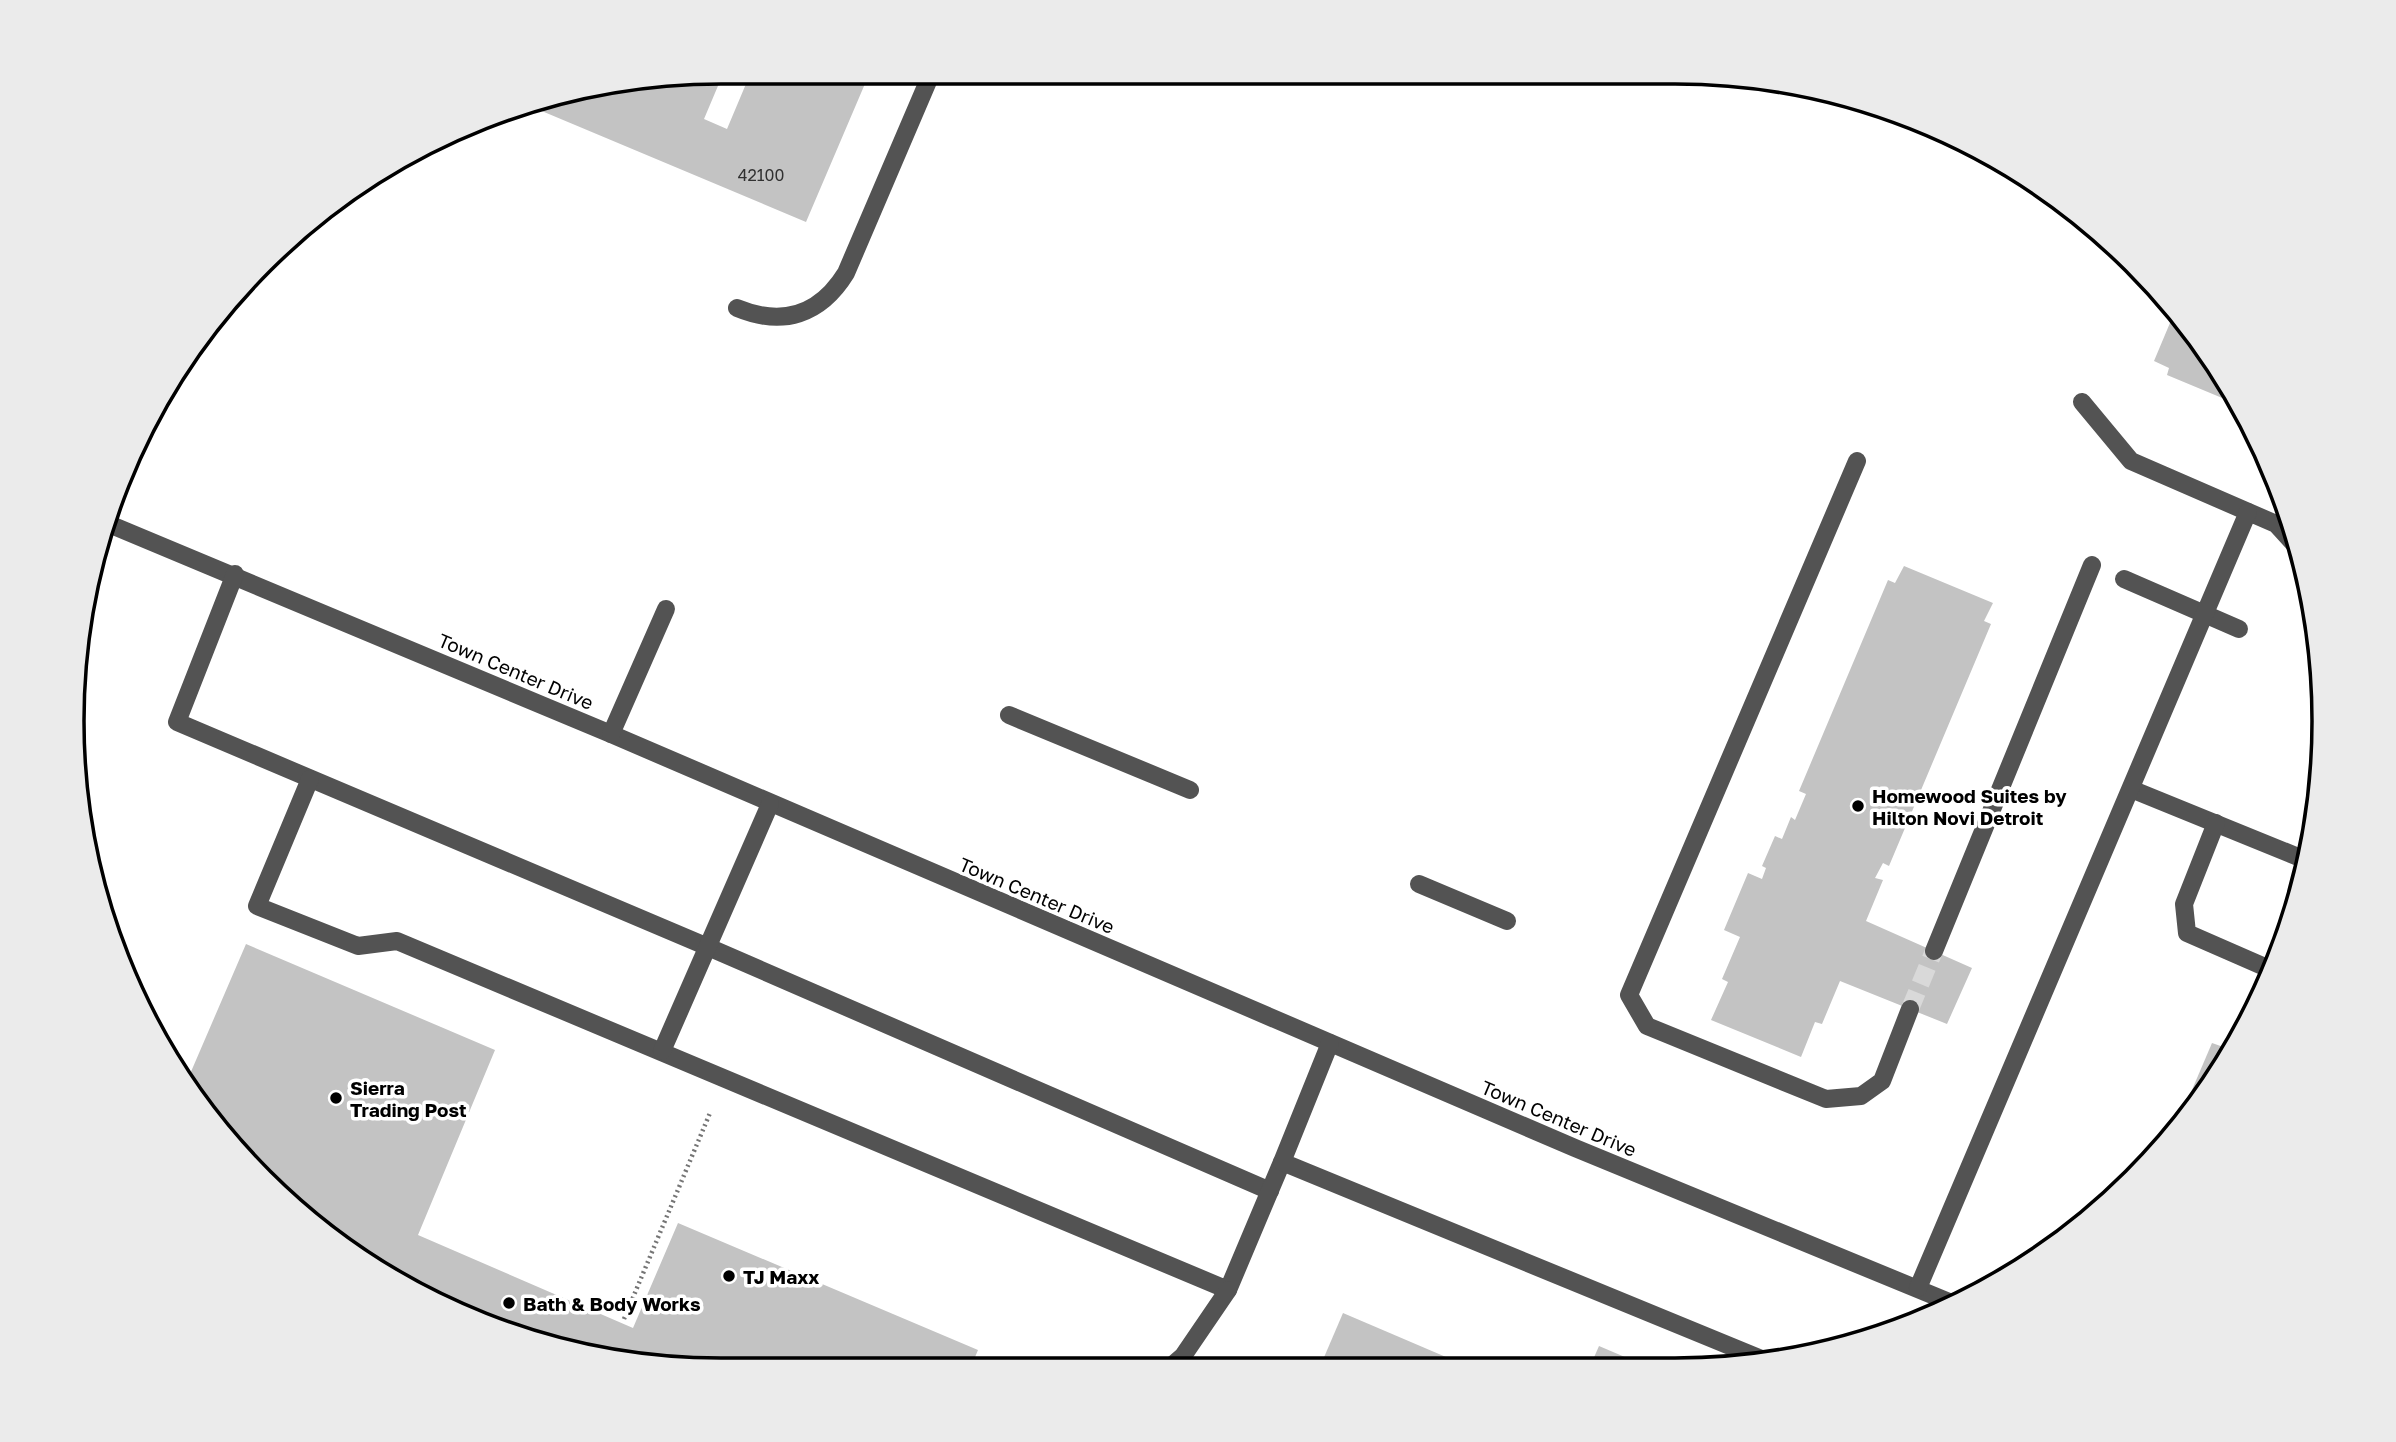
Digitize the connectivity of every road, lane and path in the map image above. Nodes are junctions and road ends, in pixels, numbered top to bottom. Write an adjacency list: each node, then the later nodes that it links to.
1 (927, 84): 2 (street)
2 (737, 308)
3 (2082, 402): 5 (street)
4 (1857, 461): 27 (street)
5 (2248, 512): 7 (street); 12 (street)
6 (115, 526): 9 (street, Town Center Drive)
7 (2283, 531)
8 (2092, 565): 25 (street)
9 (235, 574): 15 (street, Town Center Drive); 16 (street)
10 (2124, 579): 12 (street)
11 (666, 609): 15 (street)
12 (2205, 614): 13 (street); 17 (street)
13 (2239, 629)
14 (1009, 715): 18 (street)
15 (611, 734): 19 (street, Town Center Drive)
16 (310, 779): 24 (street); 29 (street)
17 (2131, 789): 20 (street); 33 (street)
18 (1190, 790)
19 (770, 804): 24 (street); 28 (street, Town Center Drive)
20 (2216, 823): 21 (street); 26 (street)
21 (2297, 857)
22 (1419, 884): 23 (street)
23 (1507, 921)
24 (708, 947): 29 (street); 32 (street)
25 (1934, 951)
26 (2263, 966)
27 (1910, 1009)
28 (1330, 1043): 31 (street); 33 (street, Town Center Drive)
29 (662, 1051): 34 (street)
30 (710, 1113): 36 (path)
31 (1282, 1162): 32 (street); 37 (street)
32 (1270, 1191): 34 (street)
33 (1918, 1288): 35 (street, Town Center Drive)
34 (1228, 1290): 38 (street)
35 (1942, 1299)
36 (624, 1319)
37 (1749, 1354)
38 (1181, 1358)

